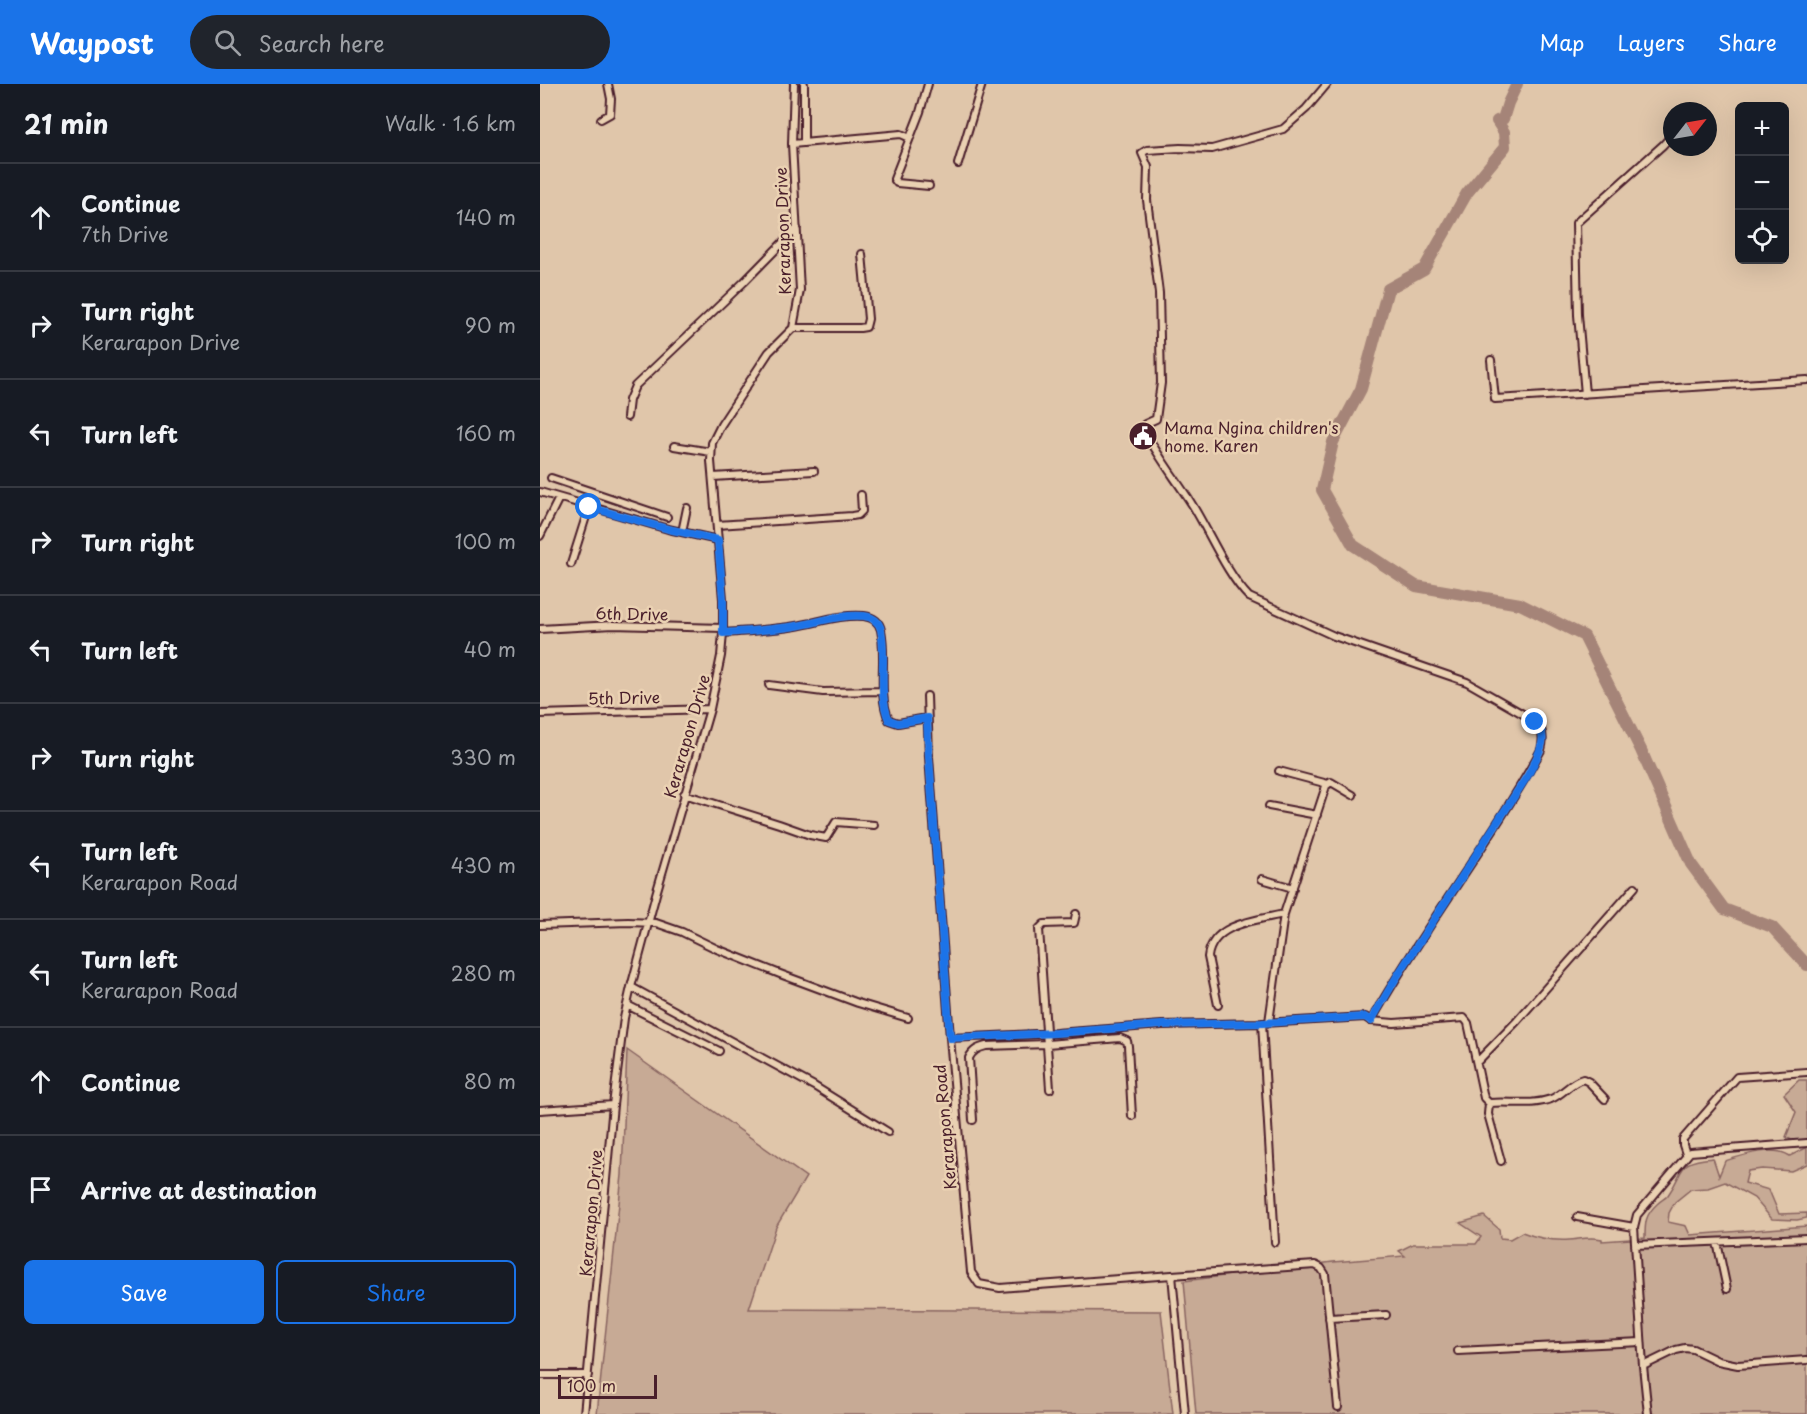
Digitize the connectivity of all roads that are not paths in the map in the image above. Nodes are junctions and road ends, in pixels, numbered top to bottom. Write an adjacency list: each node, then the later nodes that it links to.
1 (608, 84): 7 (street)
2 (794, 84): 10 (street, Kerarapon Drive)
3 (804, 84): 9 (street)
4 (928, 84): 8 (street)
5 (982, 84): 12 (street)
6 (1327, 84): 65 (street)
7 (601, 119)
8 (910, 138): 9 (street); 13 (street)
9 (804, 143): 10 (street)
10 (792, 144): 14 (street, Kerarapon Drive)
11 (1663, 145): 19 (street)
12 (958, 164)
13 (929, 186)
14 (797, 228): 16 (street, Kerarapon Drive); 20 (street)
15 (862, 254): 16 (street)
16 (793, 327): 22 (street, Kerarapon Drive)
17 (1491, 360): 19 (street)
18 (1807, 380): 19 (street)
19 (1585, 394)
20 (627, 417)
21 (674, 446): 22 (street)
22 (711, 452): 24 (street, Kerarapon Drive)
23 (814, 471): 24 (street)
24 (713, 477): 34 (street, Kerarapon Drive)
25 (551, 478): 29 (street)
26 (540, 492): 28 (street)
27 (861, 495): 34 (street)
28 (559, 498): 30 (street); 36 (street)
29 (622, 502): 32 (street); 33 (street)
30 (589, 507): 32 (street); 38 (street)
31 (687, 508): 35 (street)
32 (620, 516): 35 (street)
33 (667, 518)
34 (717, 525): 37 (street, Kerarapon Drive)
35 (682, 532): 37 (street)
36 (540, 536)
37 (718, 540): 40 (street, Kerarapon Drive)
38 (571, 564)
39 (540, 629): 40 (street, 6th Drive)
40 (723, 630): 42 (street, 6th Drive); 44 (street, Kerarapon Drive)
41 (769, 685): 42 (street)
42 (883, 691): 46 (street, 6th Drive)
43 (927, 696): 46 (street)
44 (710, 709): 45 (street, 5th Drive); 49 (street, Kerarapon Drive)
45 (540, 714)
46 (927, 718): 68 (street)
47 (1279, 771): 48 (street)
48 (1328, 784): 50 (street); 52 (street)
49 (684, 794): 53 (street); 59 (street, Kerarapon Drive)
50 (1353, 795)
51 (1269, 806): 52 (street)
52 (1317, 815): 56 (street)
53 (874, 825)
54 (1262, 879): 56 (street)
55 (1635, 887): 71 (street)
56 (1293, 888): 58 (street)
57 (1076, 914): 67 (street)
58 (1284, 914): 63 (street); 66 (street)
59 (649, 922): 60 (street); 61 (street, Kerarapon Drive); 64 (street)
60 (540, 925)
61 (631, 987): 62 (street, Kerarapon Drive); 80 (street)
62 (627, 1005): 70 (street); 76 (street, Kerarapon Drive)
63 (1218, 1005)
64 (908, 1018)
65 (1371, 1021): 66 (street); 71 (street)
66 (1265, 1022): 67 (street); 87 (street)
67 (1047, 1033): 68 (street); 69 (street)
68 (950, 1038): 90 (street, Kerarapon Road)
69 (1047, 1044): 73 (street); 78 (street); 79 (street)
70 (719, 1051)
71 (1477, 1062): 75 (street)
72 (1807, 1072): 82 (street)
73 (1050, 1089)
74 (1605, 1099): 75 (street)
75 (1488, 1103): 83 (street)
76 (613, 1105): 77 (street); 98 (street, Kerarapon Drive)
77 (540, 1110)
78 (1132, 1116)
79 (973, 1120)
80 (888, 1132)
81 (1807, 1143): 82 (street)
82 (1686, 1154): 85 (street)
83 (1501, 1161)
84 (1577, 1217): 85 (street)
85 (1634, 1227): 89 (street)
86 (1807, 1238): 88 (street)
87 (1275, 1242)
88 (1717, 1242): 89 (street); 91 (street)
89 (1635, 1245): 94 (street)
90 (1172, 1275): 93 (street); 102 (street)
91 (1727, 1289)
92 (1386, 1315): 93 (street)
93 (1329, 1318): 100 (street)
94 (1641, 1342): 95 (street); 97 (street)
95 (1458, 1351)
96 (1807, 1360): 97 (street)
97 (1643, 1366): 103 (street)
98 (588, 1375): 99 (street); 101 (street, Kerarapon Drive)
99 (540, 1376)
100 (1338, 1407)
101 (584, 1414)
102 (1185, 1414)
103 (1648, 1414)

